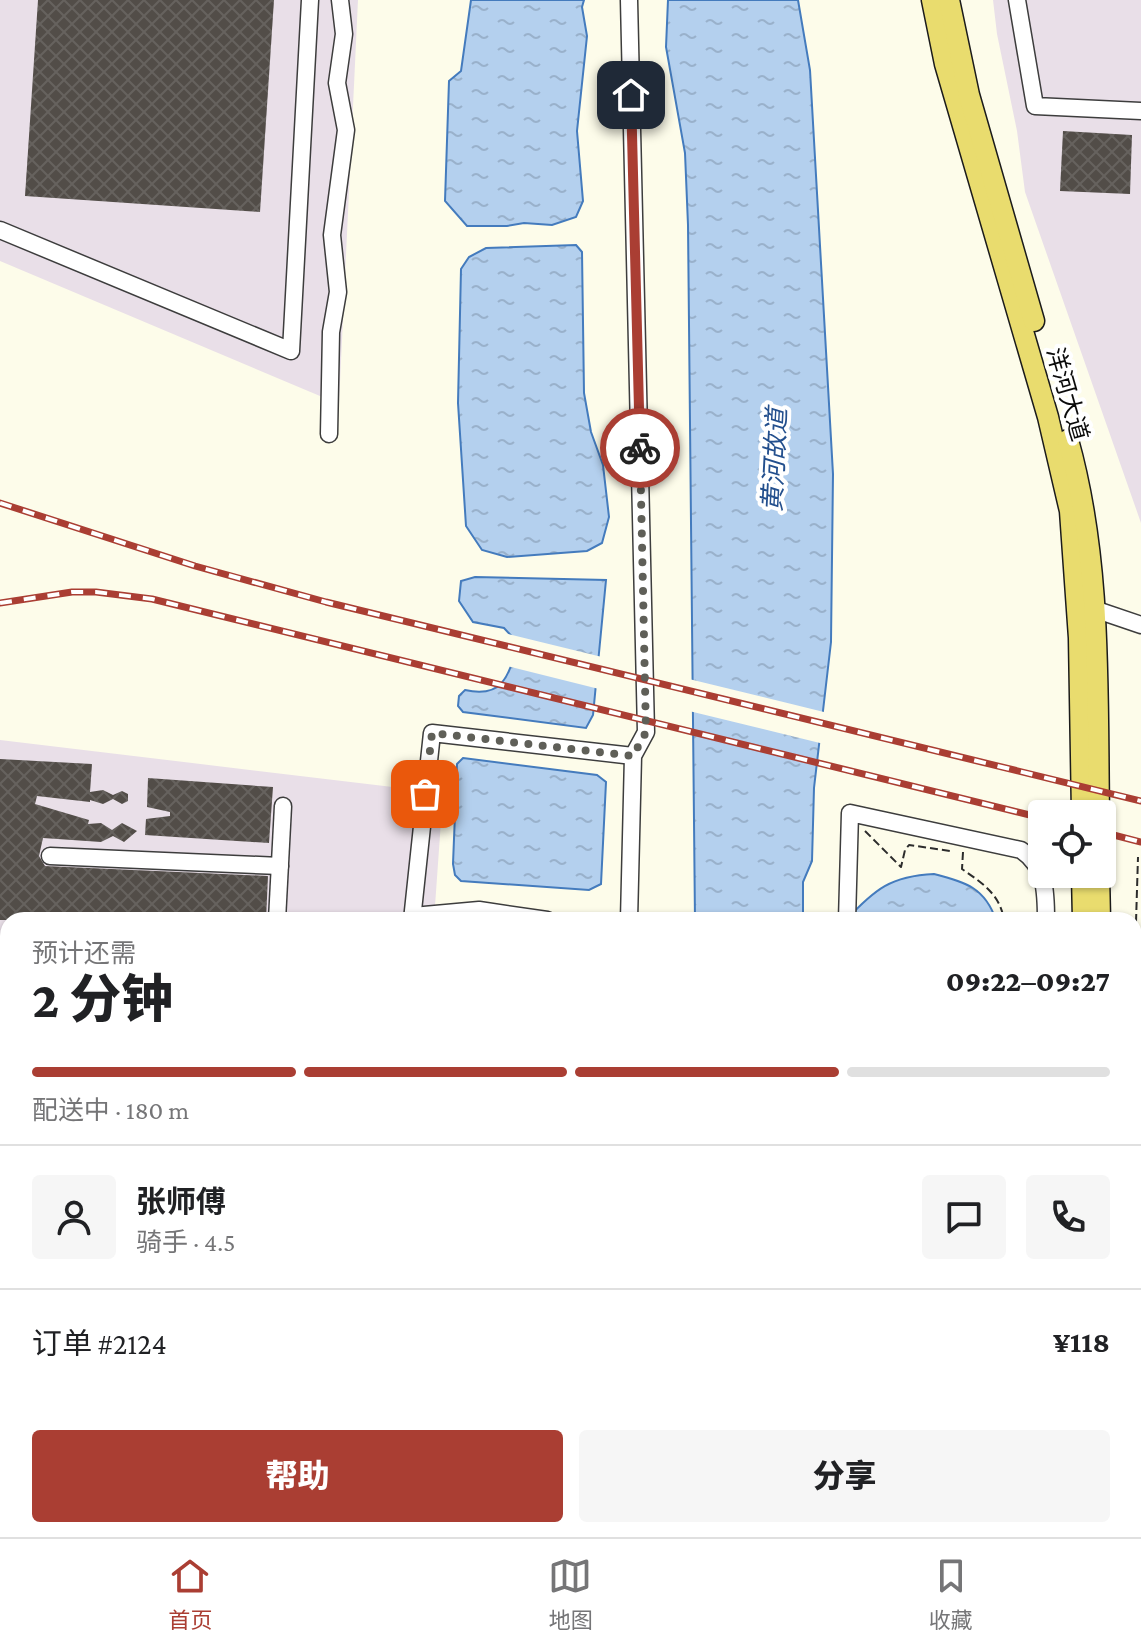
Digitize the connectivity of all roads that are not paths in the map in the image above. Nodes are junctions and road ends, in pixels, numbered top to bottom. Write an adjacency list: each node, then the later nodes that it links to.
1 (310, 0): 8 (street)
2 (340, 0): 9 (street)
3 (629, 0): 12 (street)
4 (932, 0): 13 (main road, 洋河大道)
5 (949, 0): 10 (main road, 洋河大道)
6 (1017, 0): 7 (street)
7 (1141, 111)
8 (0, 230)
9 (329, 434)
10 (1094, 609): 11 (street); 14 (main road, 洋河大道)
11 (1141, 625)
12 (633, 756): 21 (street); 24 (street)
13 (1082, 800)
14 (1099, 800)
15 (283, 806): 17 (street)
16 (50, 856): 17 (street)
17 (280, 866): 20 (street)
18 (1082, 888): 27 (main road)
19 (1099, 888): 28 (main road)
20 (277, 912)
21 (413, 912)
22 (462, 912): 23 (street)
23 (493, 912)
24 (629, 912)
25 (847, 912): 26 (street)
26 (1046, 912)
27 (1083, 912)
28 (1100, 912)

